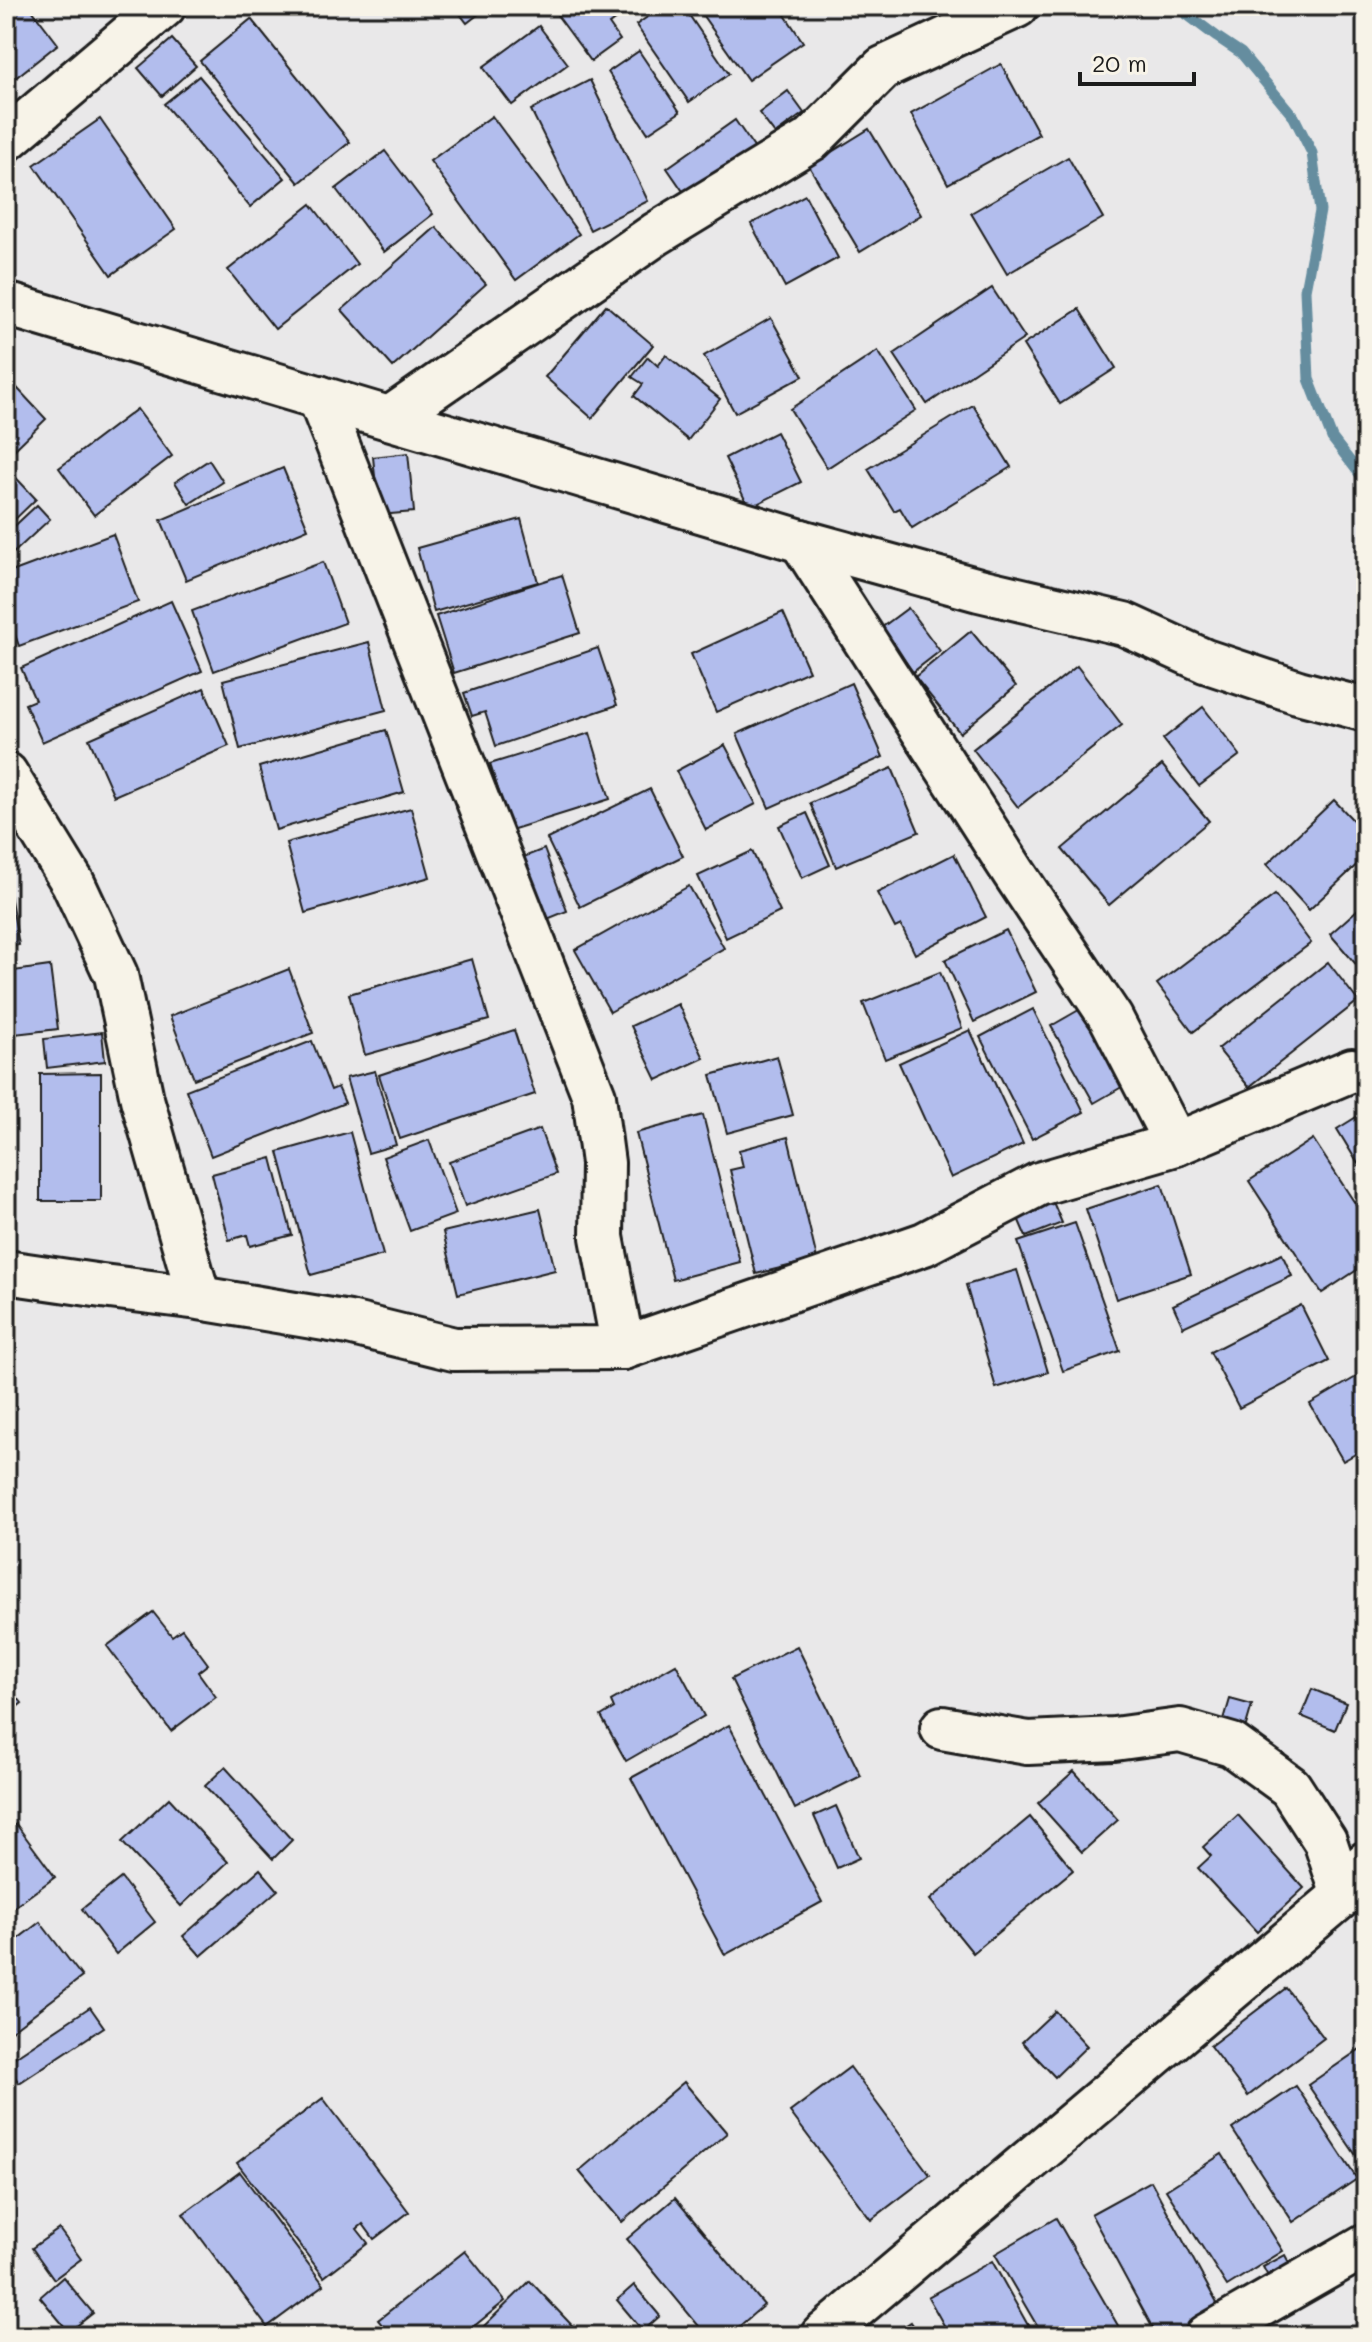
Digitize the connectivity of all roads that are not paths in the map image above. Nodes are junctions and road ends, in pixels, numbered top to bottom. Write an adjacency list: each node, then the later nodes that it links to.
1 (164, 6): 3 (street)
2 (1017, 6): 6 (street)
3 (6, 140)
4 (6, 304): 5 (street)
5 (319, 397): 6 (street); 14 (street)
6 (390, 418): 7 (street)
7 (801, 541): 8 (street); 11 (street)
8 (1366, 710)
9 (6, 774): 13 (street)
10 (1352, 1070): 11 (street)
11 (1176, 1144): 14 (street)
12 (6, 1272): 13 (street)
13 (199, 1298): 14 (street)
14 (623, 1348)
15 (942, 1728): 16 (street)
16 (1355, 1879): 18 (street)
17 (1366, 2245): 19 (street)
18 (822, 2336)
19 (1207, 2336)

